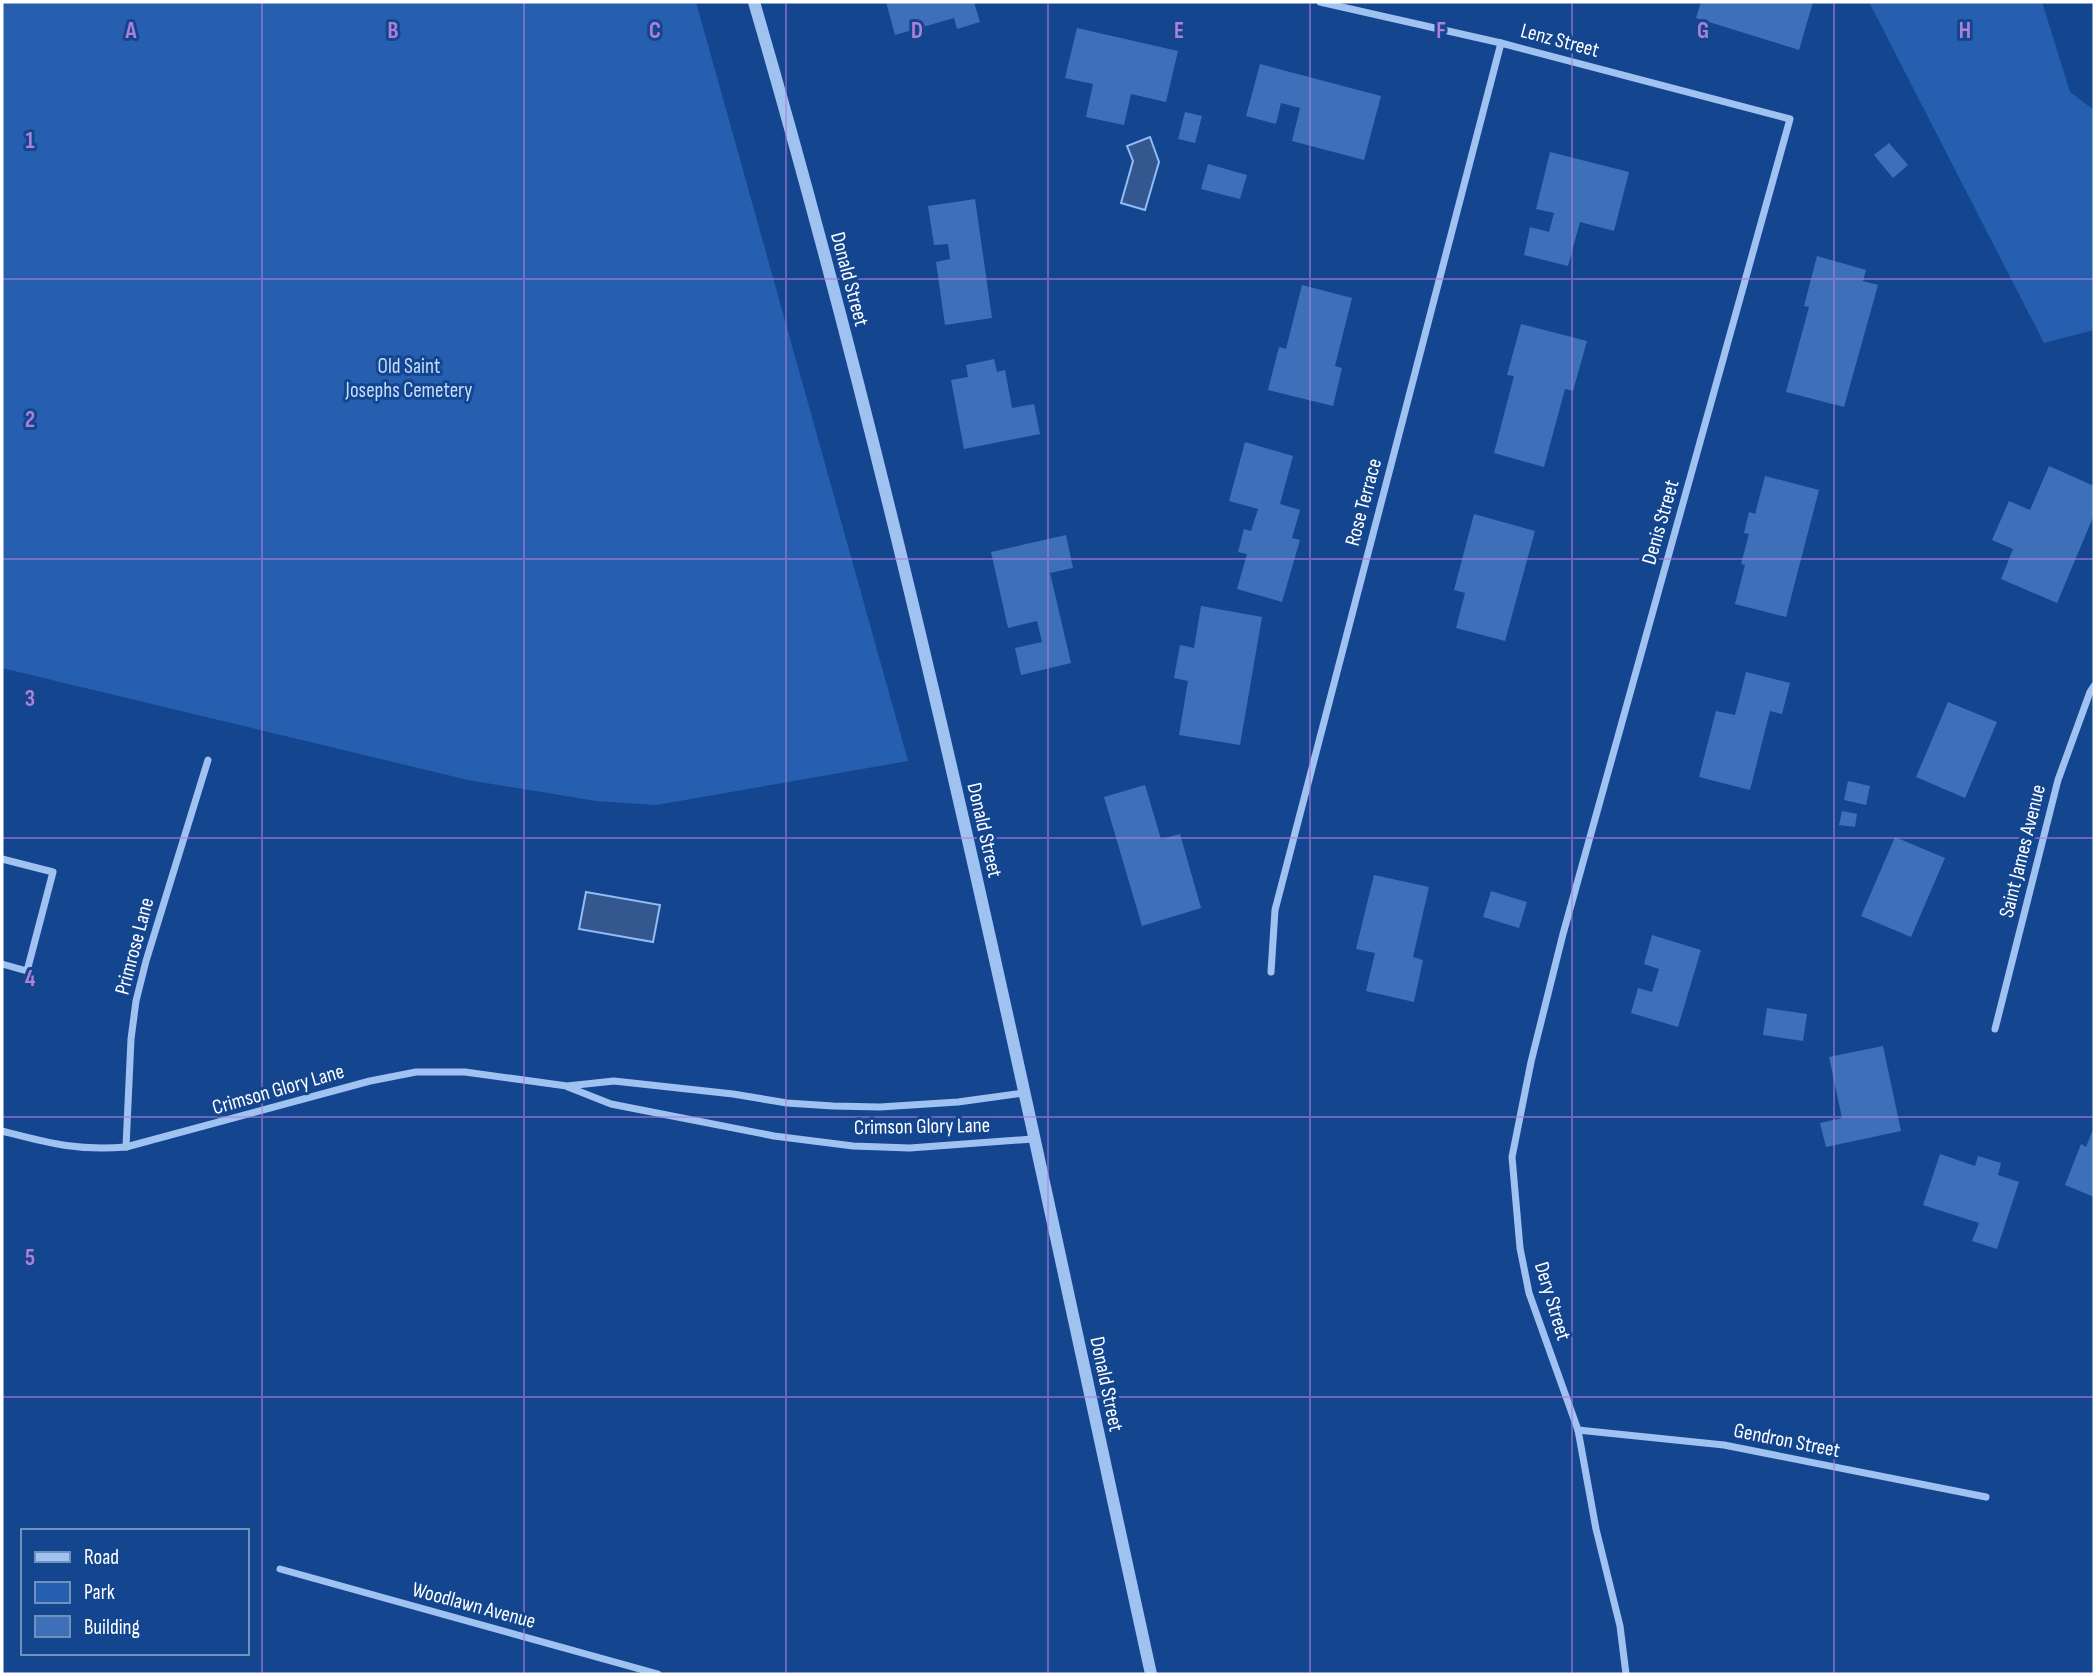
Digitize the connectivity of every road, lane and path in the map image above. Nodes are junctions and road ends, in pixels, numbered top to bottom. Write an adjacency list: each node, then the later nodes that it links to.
1 (754, 2): 13 (street, Donald Street)
2 (1320, 2): 3 (street, Lenz Street)
3 (1501, 43): 4 (street, Lenz Street); 10 (street, Rose Terrace)
4 (1790, 119): 8 (street, Denis Street)
5 (2094, 686): 11 (street, Saint James Avenue)
6 (208, 760): 16 (street, Primrose Lane)
7 (2, 859): 9 (street)
8 (1563, 934): 17 (street, Dery Street)
9 (2, 964)
10 (1271, 972)
11 (1995, 1029)
12 (567, 1086): 13 (street, Crimson Glory Lane); 15 (street, Crimson Glory Lane); 16 (street, Crimson Glory Lane)
13 (1024, 1093): 15 (street, Donald Street)
14 (2, 1131): 16 (street, Crimson Glory Lane)
15 (1033, 1139): 21 (street, Donald Street)
16 (126, 1147)
17 (1578, 1430): 18 (street, Gendron Street); 22 (street, Dery Street)
18 (1986, 1497)
19 (280, 1569): 20 (street, Woodlawn Avenue)
20 (658, 1674)
21 (1151, 1674)
22 (1626, 1674)

